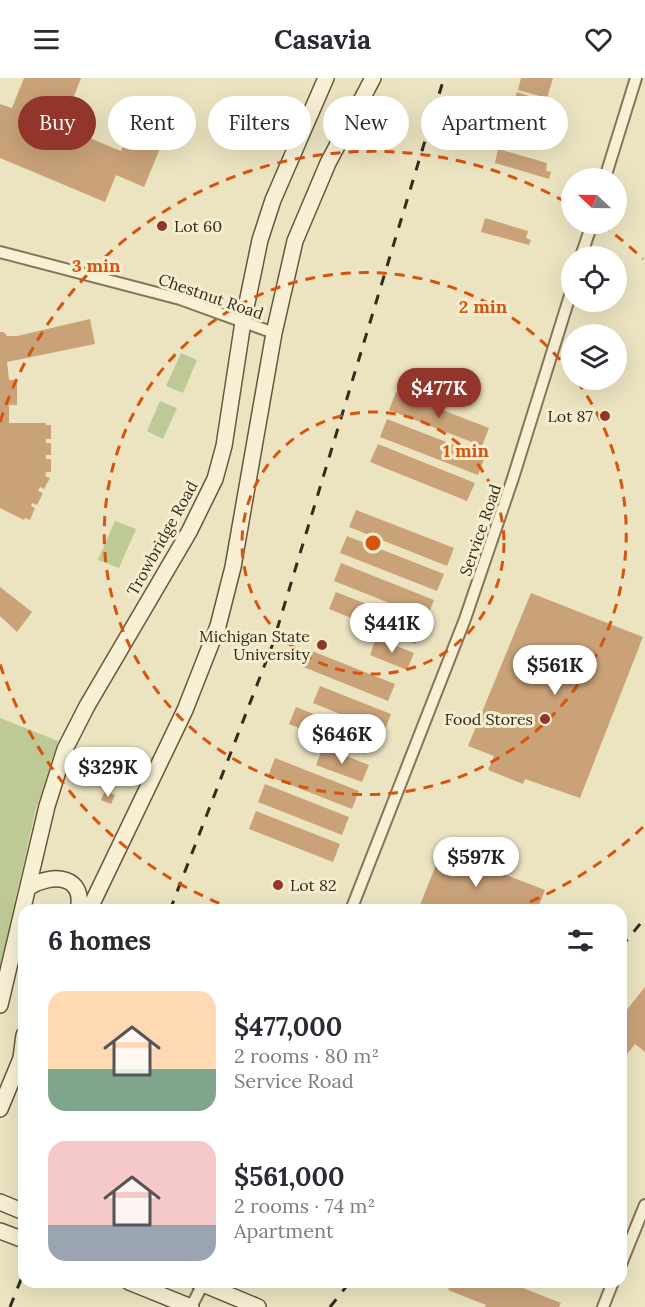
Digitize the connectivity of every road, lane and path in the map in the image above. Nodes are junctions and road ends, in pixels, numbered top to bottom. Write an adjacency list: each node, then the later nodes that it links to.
1 (326, 78): 7 (street, Trowbridge Road)
2 (373, 78): 8 (street)
3 (636, 78): 4 (street)
4 (608, 168)
5 (0, 252): 7 (street, Chestnut Road)
6 (565, 312): 13 (street, Service Road)
7 (243, 322): 8 (street, Chestnut Road); 9 (street, Trowbridge Road)
8 (274, 333): 12 (street)
9 (29, 887): 10 (street, Trowbridge Road); 11 (street)
10 (25, 904)
11 (80, 904)
12 (92, 904)
13 (353, 904)
14 (18, 932): 15 (street, Trowbridge Road)
15 (0, 1005)
16 (18, 1065): 17 (street)
17 (0, 1109)
18 (0, 1202): 20 (street)
19 (645, 1205): 23 (street)
20 (18, 1210)
21 (0, 1231): 22 (street)
22 (18, 1238)
23 (627, 1249)
24 (144, 1288): 28 (street)
25 (199, 1288): 28 (street)
26 (213, 1288): 29 (street)
27 (611, 1288): 30 (street)
28 (191, 1307)
29 (258, 1307)
30 (603, 1307)

